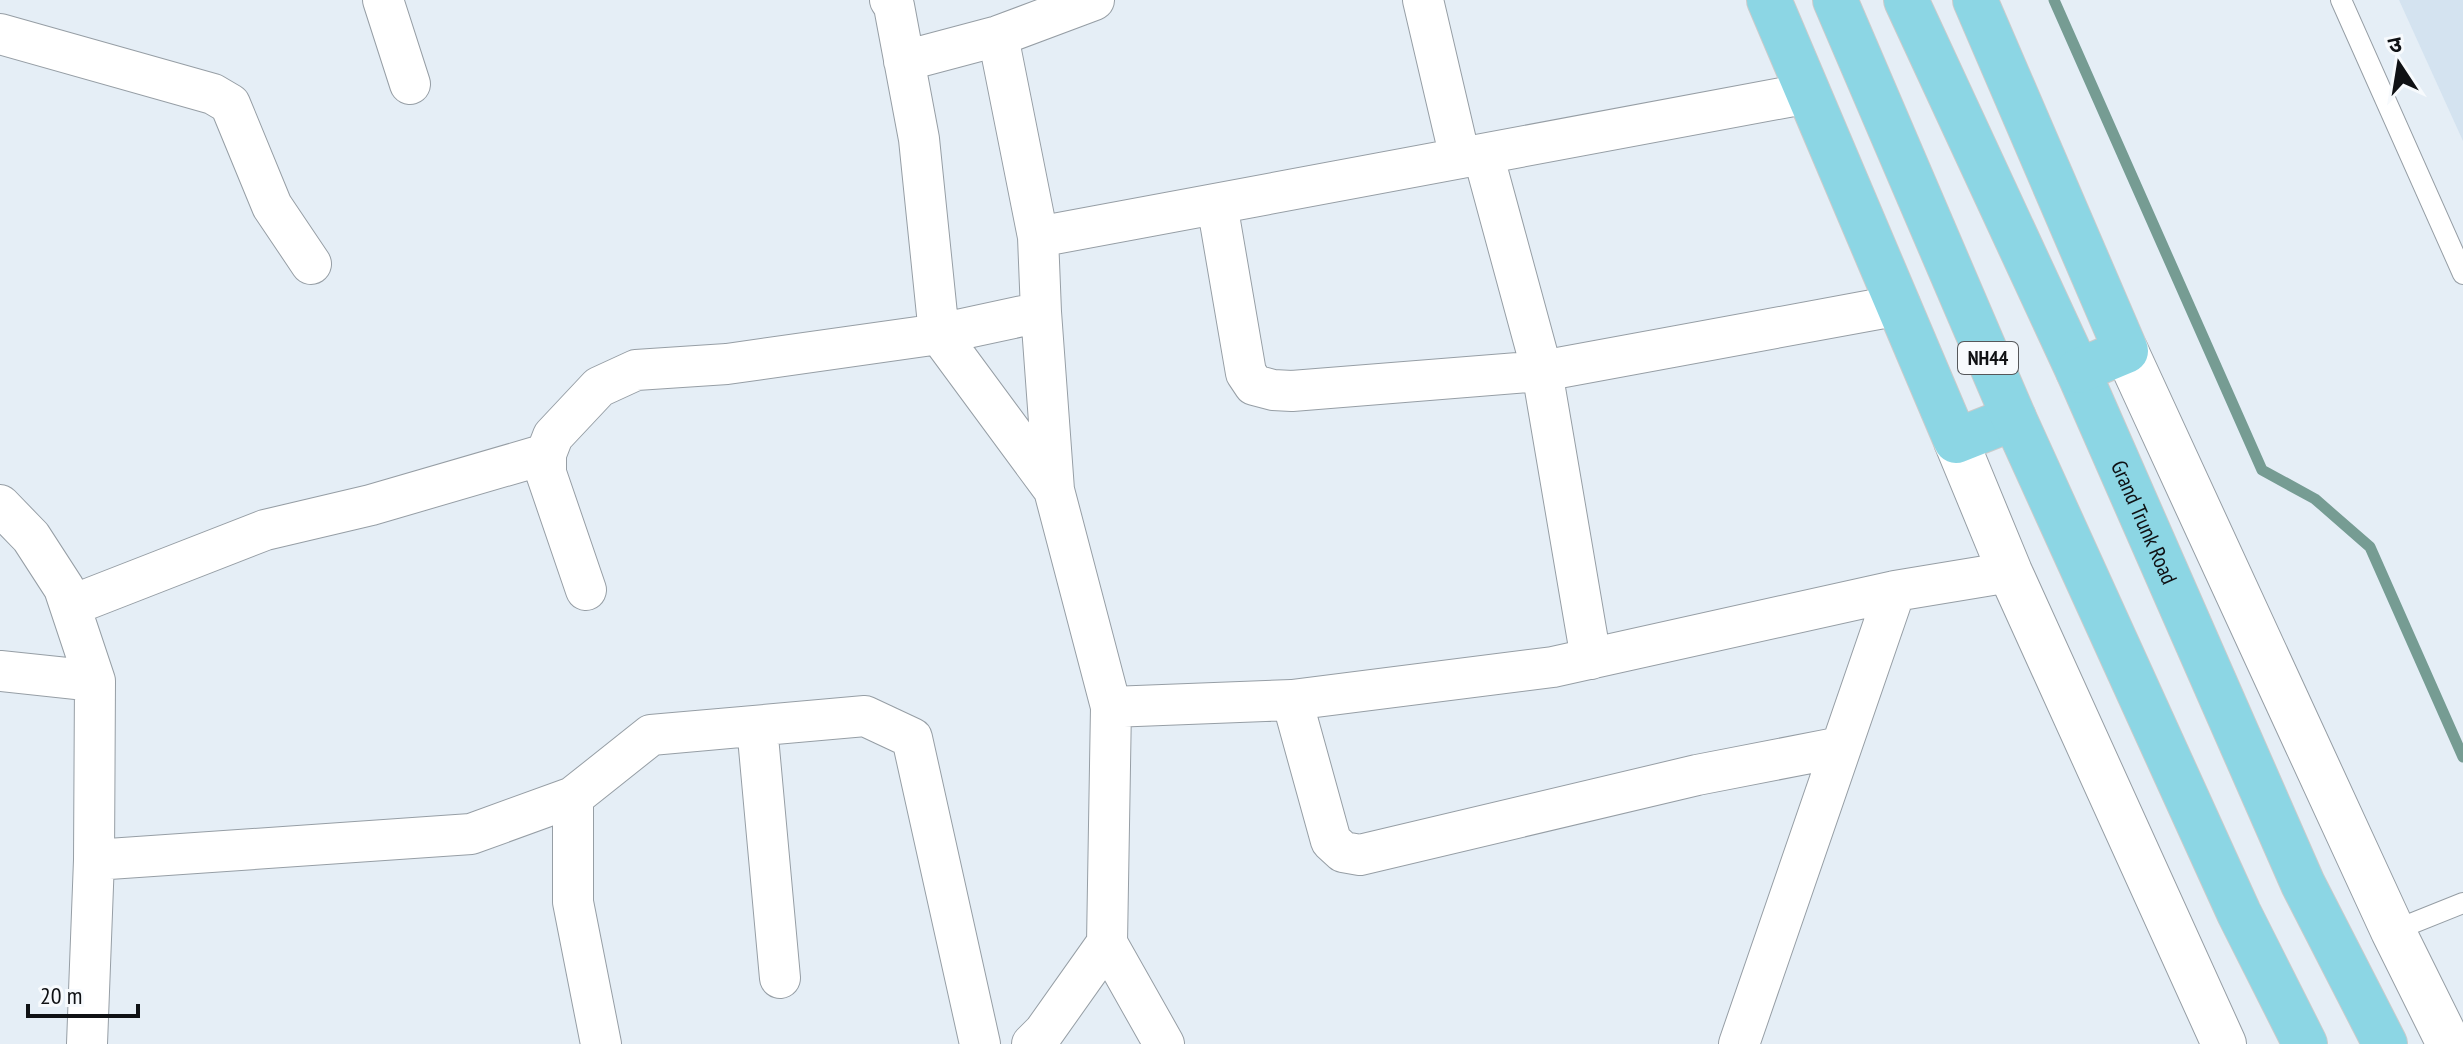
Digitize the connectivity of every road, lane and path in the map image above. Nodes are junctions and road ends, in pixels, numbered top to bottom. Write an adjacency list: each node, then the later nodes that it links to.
1 (383, 0): 13 (street)
2 (1094, 0): 11 (street)
3 (1423, 0): 15 (street)
4 (1769, 0): 14 (highway)
5 (1835, 0): 26 (highway, NH44)
6 (1906, 0): 25 (highway, Grand Trunk Road)
7 (1975, 0): 23 (highway)
8 (2341, 0): 19 (lane)
9 (884, 2): 12 (street)
10 (0, 34): 18 (street)
11 (998, 36): 12 (street); 17 (street)
12 (904, 61): 22 (street)
13 (410, 84)
14 (1809, 93): 15 (street); 20 (highway)
15 (1472, 156): 16 (street); 24 (street)
16 (1217, 204): 17 (street); 24 (street)
17 (1038, 237): 21 (street)
18 (311, 264)
19 (2463, 274)
20 (1900, 305): 24 (street); 27 (highway)
21 (1041, 312): 22 (street); 29 (street)
22 (939, 334): 28 (street); 29 (street)
23 (2126, 351): 25 (highway); 45 (street)
24 (1542, 371): 35 (street)
25 (2078, 371): 56 (highway, Grand Trunk Road)
26 (2014, 418): 27 (highway); 55 (highway, NH44)
27 (1956, 441): 31 (street)
28 (546, 454): 32 (street); 34 (street)
29 (1054, 490): 39 (street)
30 (0, 505): 34 (street)
31 (2010, 572): 33 (street); 54 (street)
32 (586, 590)
33 (1895, 591): 35 (street); 41 (street)
34 (70, 606): 37 (street)
35 (1591, 659): 38 (street)
36 (0, 671): 37 (street)
37 (95, 681): 43 (street)
38 (1292, 700): 39 (street); 41 (street)
39 (1111, 707): 46 (street)
40 (757, 726): 42 (street); 47 (street); 50 (street)
41 (1841, 747): 53 (street)
42 (573, 797): 43 (street); 49 (street)
43 (94, 860): 48 (street)
44 (2463, 903): 45 (lane)
45 (2393, 931): 57 (street)
46 (1107, 943): 51 (street); 52 (street)
47 (780, 978)
48 (87, 1044)
49 (601, 1044)
50 (980, 1044)
51 (1032, 1044)
52 (1164, 1044)
53 (1739, 1044)
54 (2224, 1044)
55 (2305, 1044)
56 (2385, 1044)
57 (2449, 1044)

